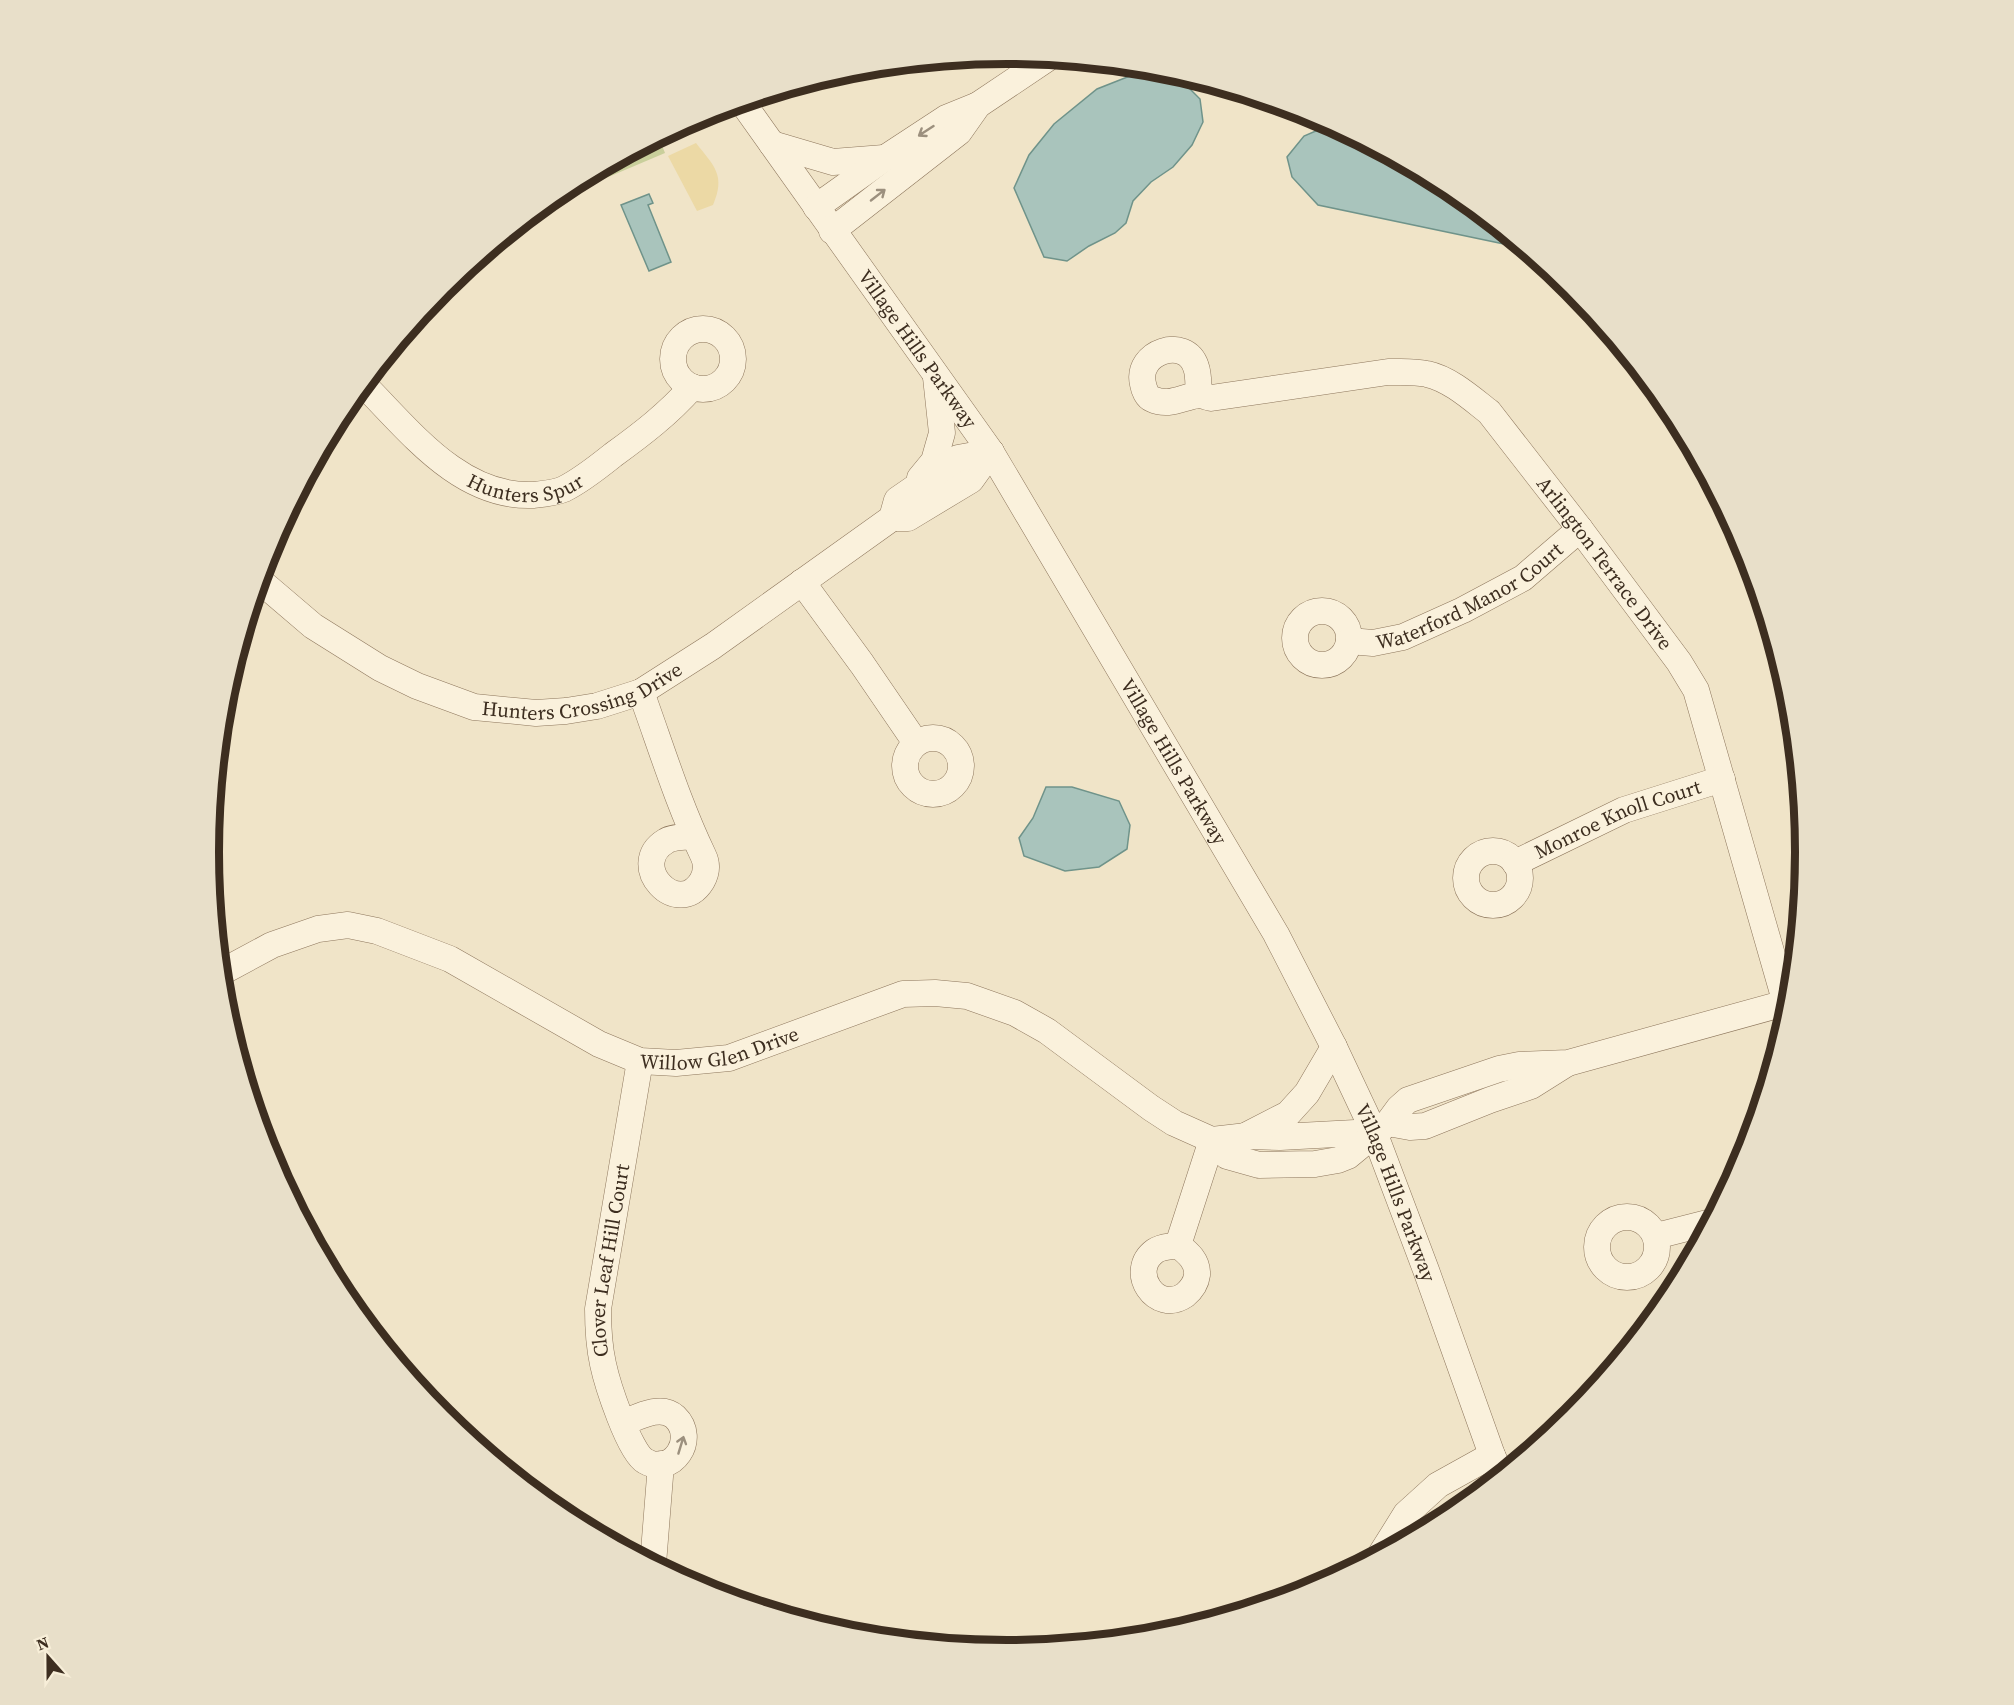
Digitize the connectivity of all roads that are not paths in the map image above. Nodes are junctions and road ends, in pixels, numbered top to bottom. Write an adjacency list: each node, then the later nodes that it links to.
1 (1037, 65): 2 (street)
2 (978, 105): 5 (street, one-way to 5); 7 (street, one-way to 2)
3 (747, 109): 4 (street, Village Hills Parkway)
4 (772, 144): 5 (street); 6 (street, Village Hills Parkway)
5 (885, 158): 6 (street)
6 (816, 207): 7 (street, Village Hills Parkway)
7 (832, 231): 8 (street, Village Hills Parkway)
8 (936, 374): 12 (street, Village Hills Parkway); 13 (street, Hunters Crossing Drive)
9 (692, 387): 10 (street, Hunters Spur)
10 (370, 390)
11 (1199, 395): 15 (street, Arlington Terrace Drive)
12 (991, 452): 13 (street, Hunters Crossing Drive); 14 (street, Hunters Crossing Drive); 27 (street, Village Hills Parkway)
13 (909, 492): 14 (street, Hunters Crossing Drive)
14 (892, 518): 16 (street, Hunters Crossing Drive)
15 (1580, 529): 18 (street, Waterford Manor Court); 21 (street, Arlington Terrace Drive)
16 (802, 582): 19 (street, Hunters Crossing Drive); 20 (street)
17 (266, 586): 19 (street, Hunters Crossing Drive)
18 (1349, 640)
19 (641, 692): 22 (street)
20 (916, 743)
21 (1722, 779): 23 (street, Monroe Knoll Court); 25 (street, Arlington Terrace Drive)
22 (697, 843)
23 (1515, 863)
24 (228, 969): 28 (street, Willow Glen Drive)
25 (1782, 991)
26 (1779, 1010): 29 (street, Willow Glen Drive)
27 (1334, 1047): 29 (street, Village Hills Parkway); 30 (street)
28 (640, 1061): 31 (street, Willow Glen Drive); 35 (street, Clover Leaf Hill Court)
29 (1381, 1128): 30 (street); 31 (street, Willow Glen Drive); 37 (street, Village Hills Parkway)
30 (1247, 1136): 31 (street)
31 (1212, 1140): 34 (street)
32 (1701, 1224): 33 (street)
33 (1656, 1236)
34 (1178, 1245)
35 (623, 1423): 36 (street, Clover Leaf Hill Court); 36 (street, one-way to 35)
36 (661, 1464): 39 (street)
37 (1497, 1465): 38 (street)
38 (1389, 1542)
39 (654, 1557)

